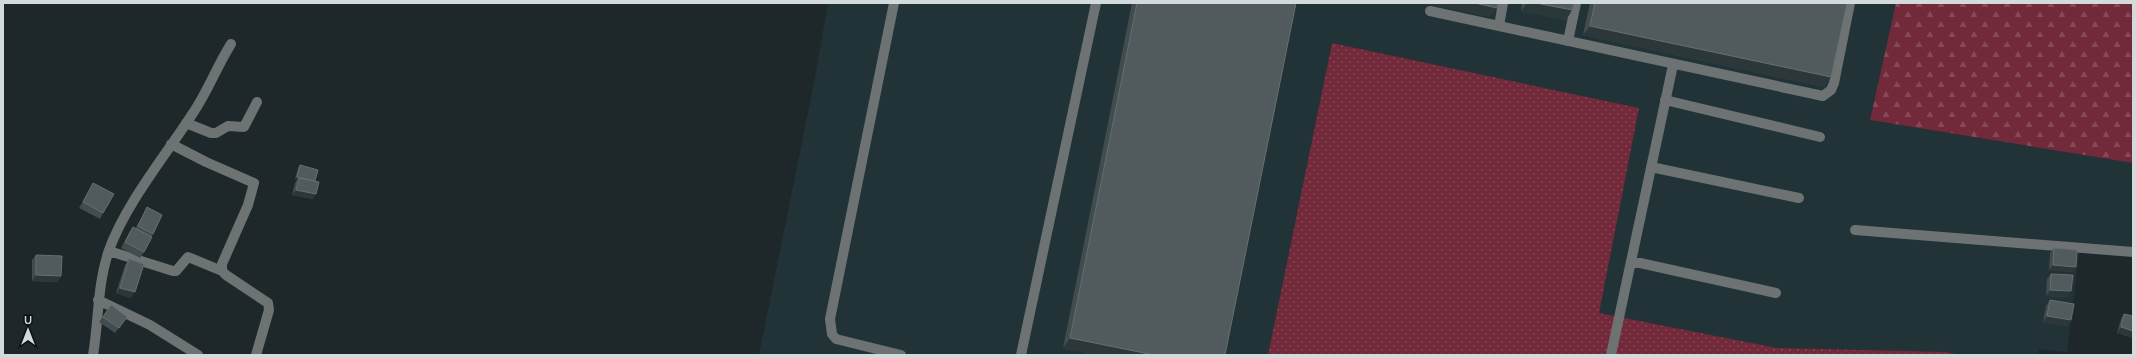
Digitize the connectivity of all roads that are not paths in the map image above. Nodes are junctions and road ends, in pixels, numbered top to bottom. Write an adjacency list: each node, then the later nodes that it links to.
1 (894, 3): 28 (street)
2 (1096, 3): 29 (street)
3 (1504, 3): 7 (street)
4 (1576, 3): 8 (street)
5 (1850, 3): 10 (street)
6 (1430, 11): 7 (street)
7 (1499, 26): 8 (street)
8 (1568, 41): 10 (street)
9 (231, 44): 13 (street)
10 (1672, 64): 11 (street)
11 (1665, 100): 14 (street); 16 (street)
12 (256, 102): 13 (street)
13 (186, 123): 15 (street)
14 (1820, 137)
15 (171, 144): 19 (street); 22 (street)
16 (1651, 167): 17 (street); 21 (street)
17 (1799, 198)
18 (1856, 230): 20 (street)
19 (109, 251): 22 (street); 24 (street)
20 (2133, 252)
21 (1631, 260): 23 (street); 30 (street)
22 (222, 271): 27 (street)
23 (1776, 293)
24 (98, 300): 25 (street); 26 (street)
25 (93, 355)
26 (198, 355)
27 (256, 355)
28 (901, 355)
29 (1021, 355)
30 (1611, 355)

